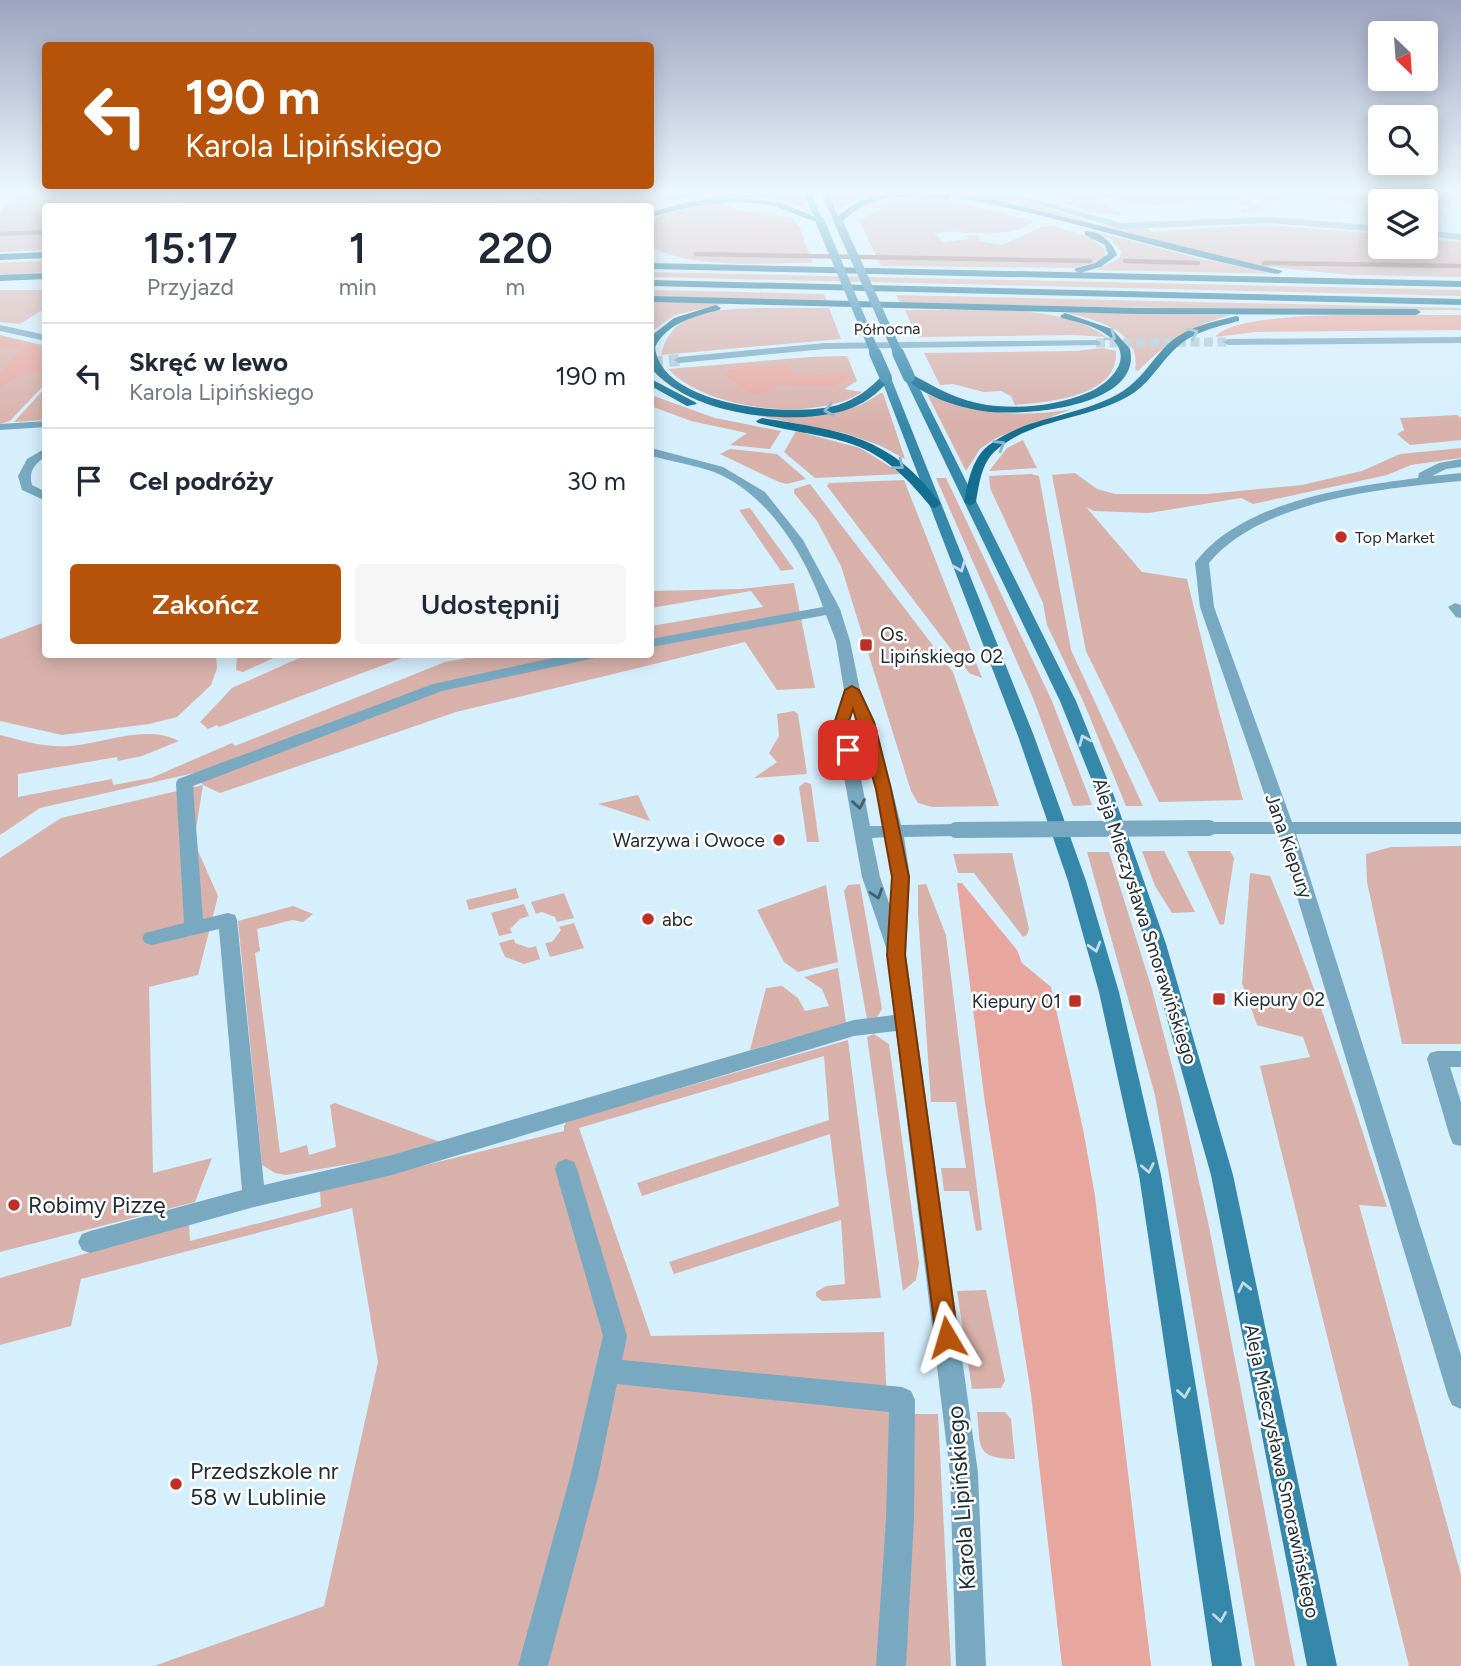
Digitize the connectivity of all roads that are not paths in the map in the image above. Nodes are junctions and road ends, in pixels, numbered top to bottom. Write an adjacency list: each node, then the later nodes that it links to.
1 (840, 270): 29 (main road, bridge)
2 (840, 270): 6 (main road)
3 (860, 270): 28 (main road, Aleja Mieczysława Smorawińskiego, bridge)
4 (1066, 270): 6 (main road)
5 (1278, 270): 9 (main road)
6 (1027, 274): 9 (main road)
7 (42, 276): 8 (main road)
8 (0, 278)
9 (1372, 282): 11 (main road)
10 (654, 283): 15 (main road)
11 (1461, 284)
12 (42, 287): 13 (main road)
13 (0, 288)
14 (654, 299): 16 (main road)
15 (1461, 302)
16 (780, 303): 17 (main road); 25 (main road, one-way to 16)
17 (999, 308): 19 (main road); 28 (main road, one-way to 28)
18 (1461, 312): 19 (main road)
19 (1316, 313): 39 (main road, one-way to 19)
20 (0, 328): 21 (street)
21 (42, 337)
22 (1461, 340): 23 (street)
23 (1228, 342)
24 (1096, 343): 26 (street, Północna)
25 (654, 344)
26 (679, 360)
27 (654, 362): 29 (main road, one-way to 27)
28 (909, 377): 39 (main road, Aleja Mieczysława Smorawińskiego)
29 (886, 378): 40 (main road)
30 (654, 384): 40 (main road, one-way to 40)
31 (42, 425): 32 (street)
32 (0, 427)
33 (654, 453): 41 (street, Karola Lipińskiego)
34 (42, 454): 38 (street)
35 (1461, 463): 37 (street)
36 (1461, 477): 37 (street, Jana Kiepury)
37 (1414, 481): 45 (street, Jana Kiepury)
38 (42, 495)
39 (970, 502): 64 (main road, Aleja Mieczysława Smorawińskiego, one-way to 39)
40 (935, 504): 63 (main road, one-way to 63)
41 (833, 609): 42 (street); 44 (street, Karola Lipińskiego)
42 (654, 642)
43 (576, 658): 49 (street)
44 (852, 690): 47 (street, Karola Lipińskiego, one-way to 47); 48 (street, Karola Lipińskiego)
45 (1285, 828): 46 (street); 48 (street, bridge); 59 (street, Jana Kiepury)
46 (1461, 828)
47 (863, 832): 48 (street); 51 (street, Karola Lipińskiego, one-way to 51)
48 (894, 832): 51 (street, Karola Lipińskiego)
49 (194, 928): 50 (street); 56 (street)
50 (152, 938)
51 (896, 955): 52 (street, Karola Lipińskiego)
52 (904, 1022): 56 (street); 62 (street, Karola Lipińskiego)
53 (1461, 1059): 54 (street)
54 (1461, 1137)
55 (566, 1169): 58 (street)
56 (254, 1197): 57 (street)
57 (90, 1242)
58 (607, 1371): 60 (street); 61 (street)
59 (1461, 1396)
60 (533, 1666)
61 (891, 1666)
62 (971, 1666)
63 (1227, 1666)
64 (1322, 1666)

